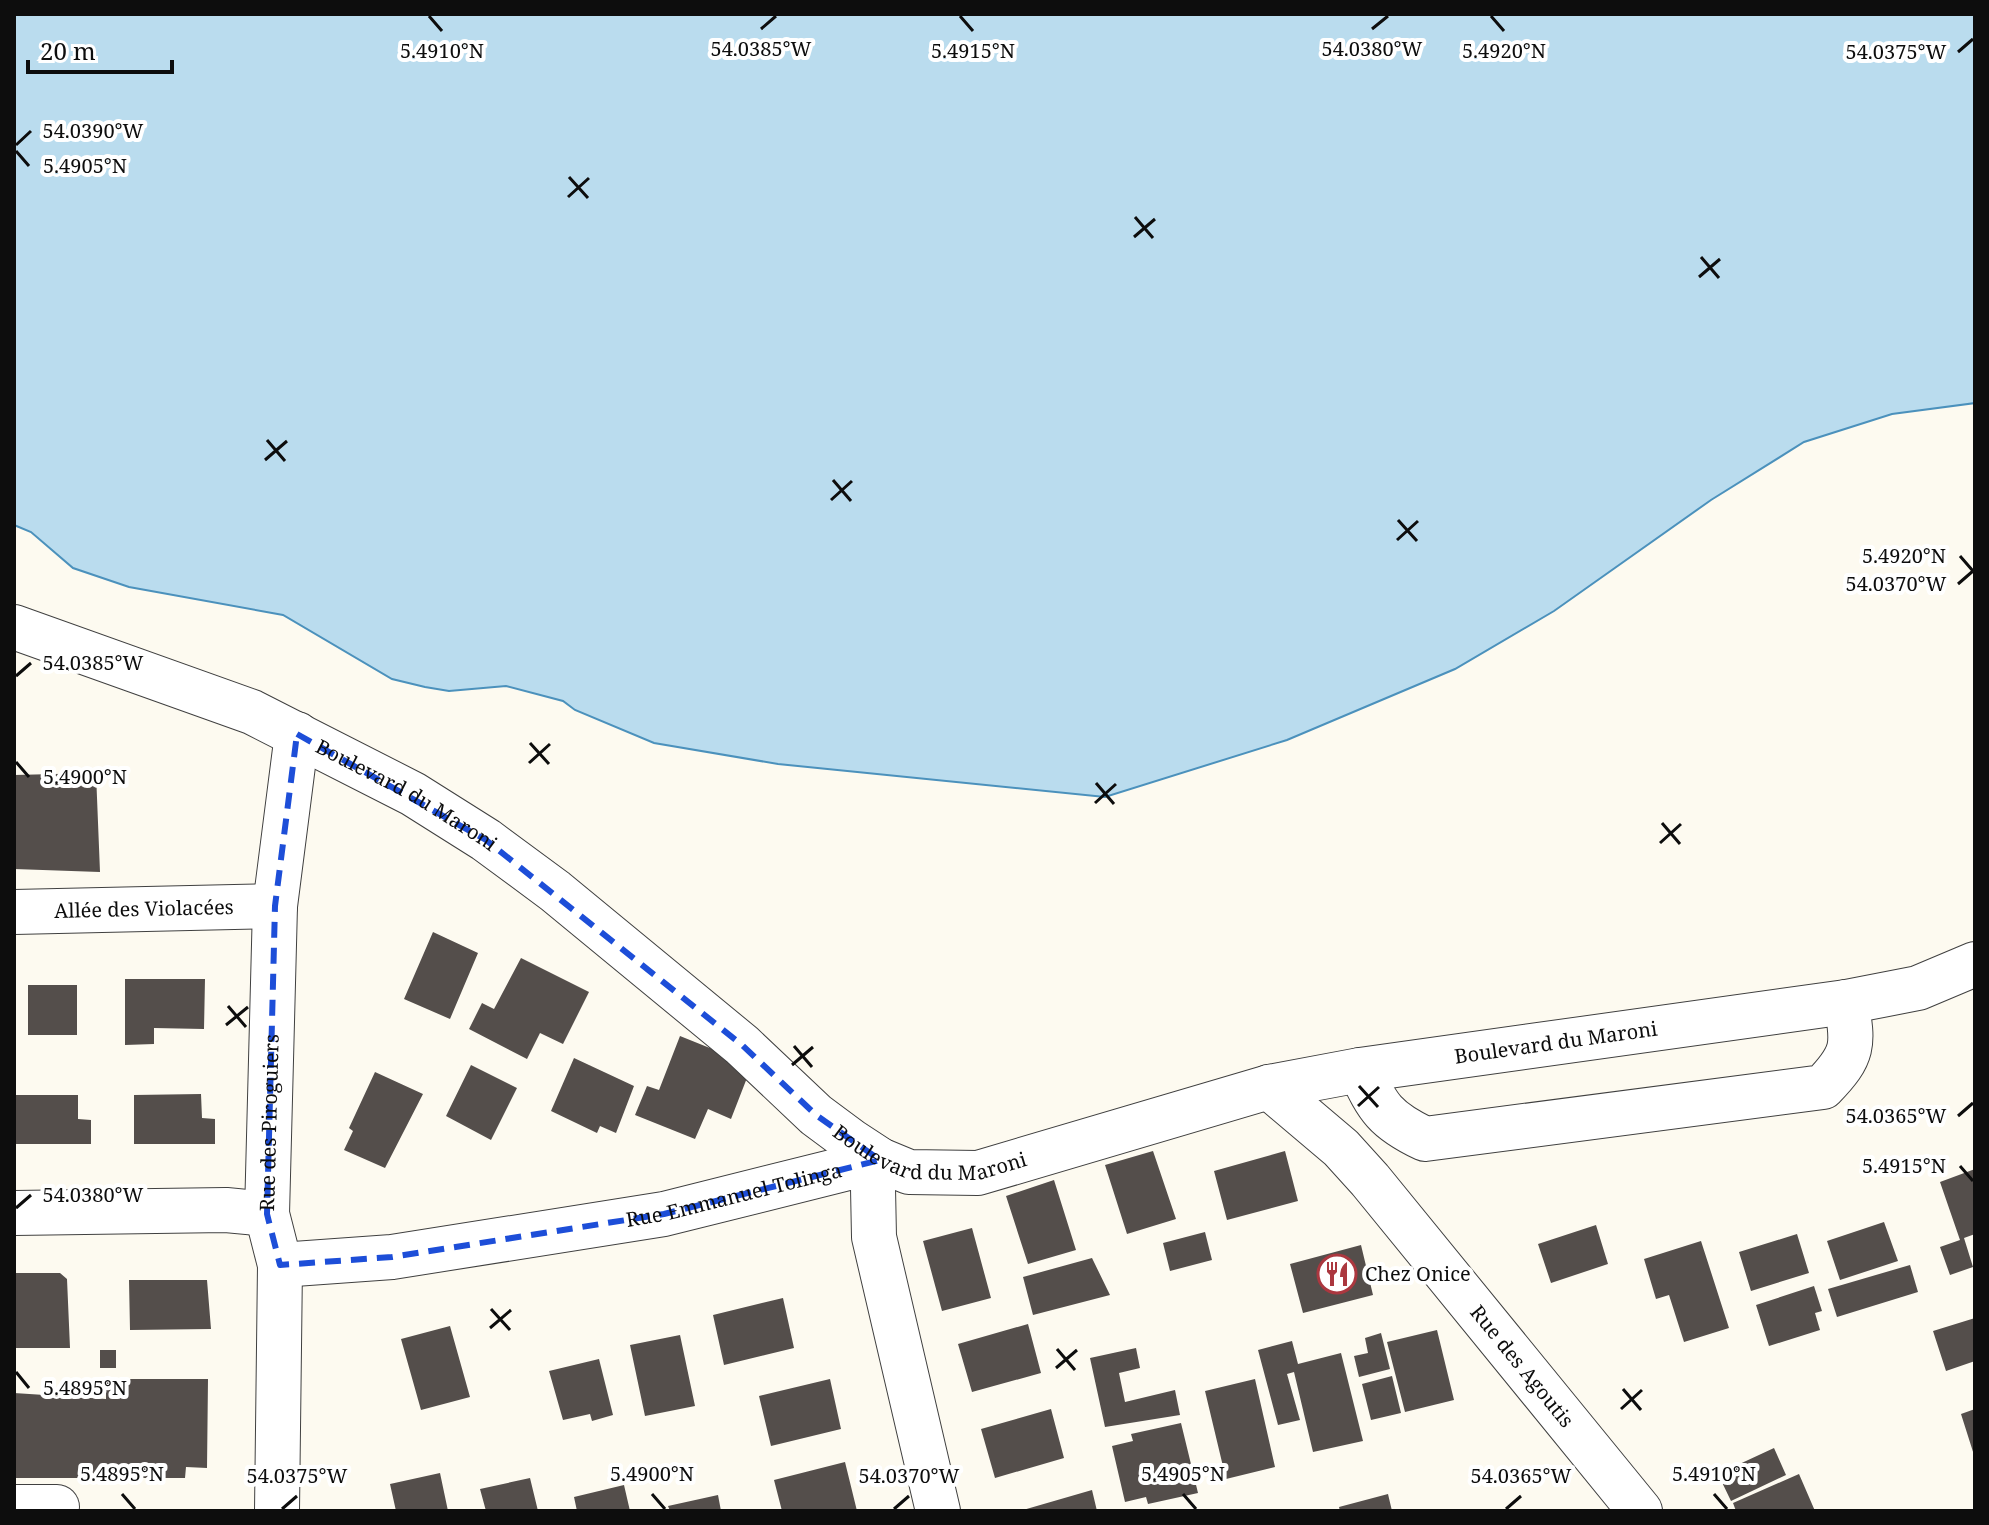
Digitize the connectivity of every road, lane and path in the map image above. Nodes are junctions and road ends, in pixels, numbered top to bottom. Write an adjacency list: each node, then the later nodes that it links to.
1 (14, 627): 2 (street, Boulevard du Maroni)
2 (297, 734): 3 (street, Rue des Piroguiers); 9 (street, Boulevard du Maroni)
3 (275, 906): 4 (street, Allée des Violacées); 11 (street, Rue des Piroguiers)
4 (14, 912)
5 (1975, 964): 6 (street, Boulevard du Maroni)
6 (1846, 1002): 7 (street, Boulevard du Maroni); 7 (street)
7 (1360, 1070): 8 (street, Boulevard du Maroni)
8 (1269, 1087): 9 (street, Boulevard du Maroni); 17 (street, Rue des Agoutis)
9 (880, 1160): 12 (street, Rue Emmanuel Tolinga); 16 (street, Rue Emmanuel Tolinga)
10 (14, 1213): 11 (street)
11 (267, 1214): 12 (street, Rue des Piroguiers)
12 (280, 1265): 15 (street, Rue des Piroguiers)
13 (14, 1507): 14 (street)
14 (57, 1507)
15 (277, 1511)
16 (938, 1511)
17 (1640, 1511)

